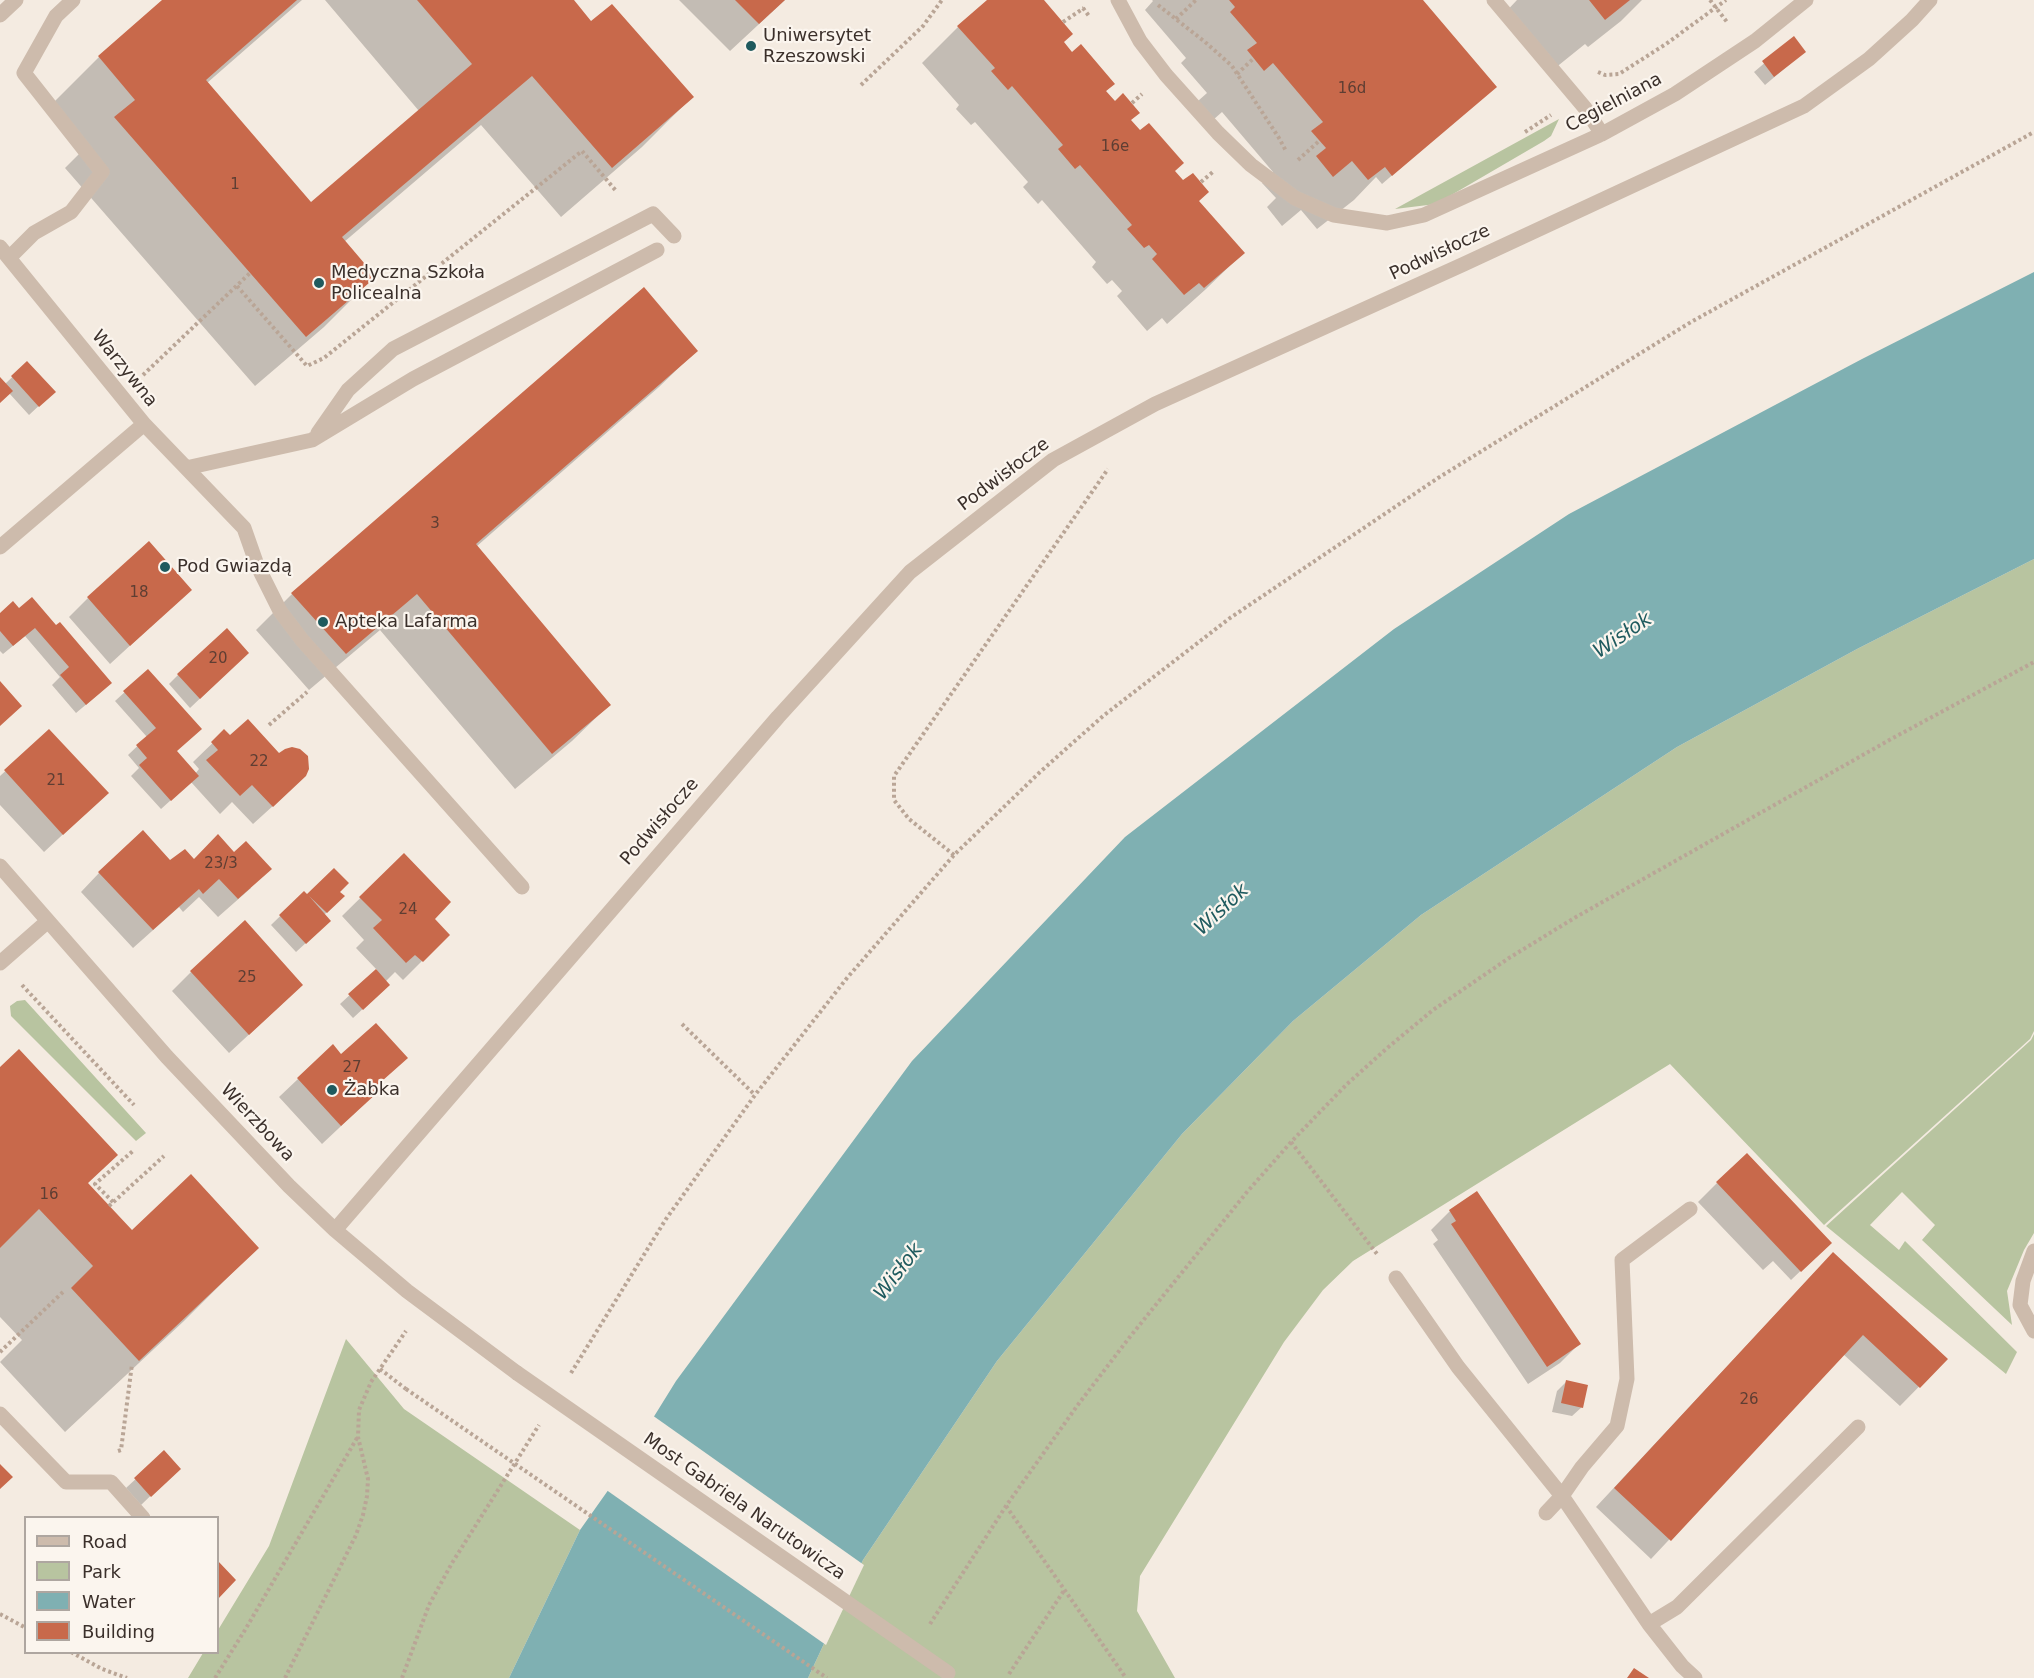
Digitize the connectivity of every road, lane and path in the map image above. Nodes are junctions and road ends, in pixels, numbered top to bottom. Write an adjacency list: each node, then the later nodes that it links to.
1 (16, 0): 12 (street)
2 (73, 0): 27 (street)
3 (942, 0): 18 (path)
4 (1118, 0): 24 (street, Cegielniana)
5 (1152, 0): 13 (path)
6 (1196, 0): 13 (path)
7 (1494, 0): 20 (street)
8 (1726, 0): 16 (path)
9 (1806, 0): 20 (street, Cegielniana)
10 (1930, 0): 51 (street, Podwisłocze)
11 (1086, 6): 14 (path)
12 (0, 15)
13 (1176, 19): 17 (path)
14 (1063, 22)
15 (1254, 58): 17 (path)
16 (1594, 70)
17 (1237, 74): 22 (path)
18 (861, 85)
19 (2034, 132): 39 (path)
20 (1602, 134): 24 (street, Cegielniana)
21 (1319, 141): 22 (path)
22 (1293, 165): 24 (path)
23 (617, 192): 29 (path)
24 (1295, 198)
25 (674, 236): 32 (street)
26 (657, 249): 32 (street)
27 (4, 252): 30 (street, Warzywna)
28 (250, 273): 29 (path)
29 (237, 286): 30 (path)
30 (121, 396): 31 (street, Warzywna)
31 (144, 424): 33 (street); 35 (street, Warzywna)
32 (312, 440): 33 (street)
33 (186, 468): 37 (street)
34 (1108, 469): 39 (path)
35 (0, 547)
36 (2034, 662): 47 (path)
37 (342, 683): 38 (path); 41 (street)
38 (269, 725)
39 (954, 855): 45 (path)
40 (0, 866): 42 (street, Wierzbowa)
41 (522, 887)
42 (48, 921): 43 (street); 51 (street, Wierzbowa)
43 (0, 963): 46 (path)
44 (682, 1024): 45 (path)
45 (755, 1095): 55 (path)
46 (134, 1105)
47 (1291, 1142): 53 (path); 67 (path)
48 (134, 1150): 49 (path)
49 (164, 1156)
50 (1690, 1209): 66 (street)
51 (335, 1230): 61 (street, Wierzbowa)
52 (2034, 1251): 56 (street)
53 (1396, 1278): 66 (street)
54 (64, 1291): 58 (path)
55 (621, 1294)
56 (2034, 1330)
57 (406, 1331): 60 (path)
58 (0, 1352)
59 (132, 1364): 65 (path)
60 (380, 1369): 64 (path); 83 (path, bridge)
61 (518, 1373): 78 (street, Most Gabriela Narutowicza, bridge)
62 (0, 1414): 69 (street)
63 (1858, 1427): 73 (street)
64 (358, 1437): 80 (path); 81 (path)
65 (112, 1455)
66 (1562, 1497): 68 (street); 73 (street)
67 (1006, 1506): 71 (path); 75 (path)
68 (1546, 1513)
69 (141, 1516)
70 (475, 1528): 82 (path)
71 (1065, 1589): 77 (path); 84 (path)
72 (0, 1614): 74 (path)
73 (1649, 1624): 85 (street)
74 (24, 1627)
75 (925, 1631)
76 (73, 1654): 79 (path)
77 (1009, 1674)
78 (951, 1676)
79 (127, 1678)
80 (215, 1678)
81 (285, 1678)
82 (402, 1678)
83 (827, 1678)
84 (1126, 1678)
85 (1695, 1678)

